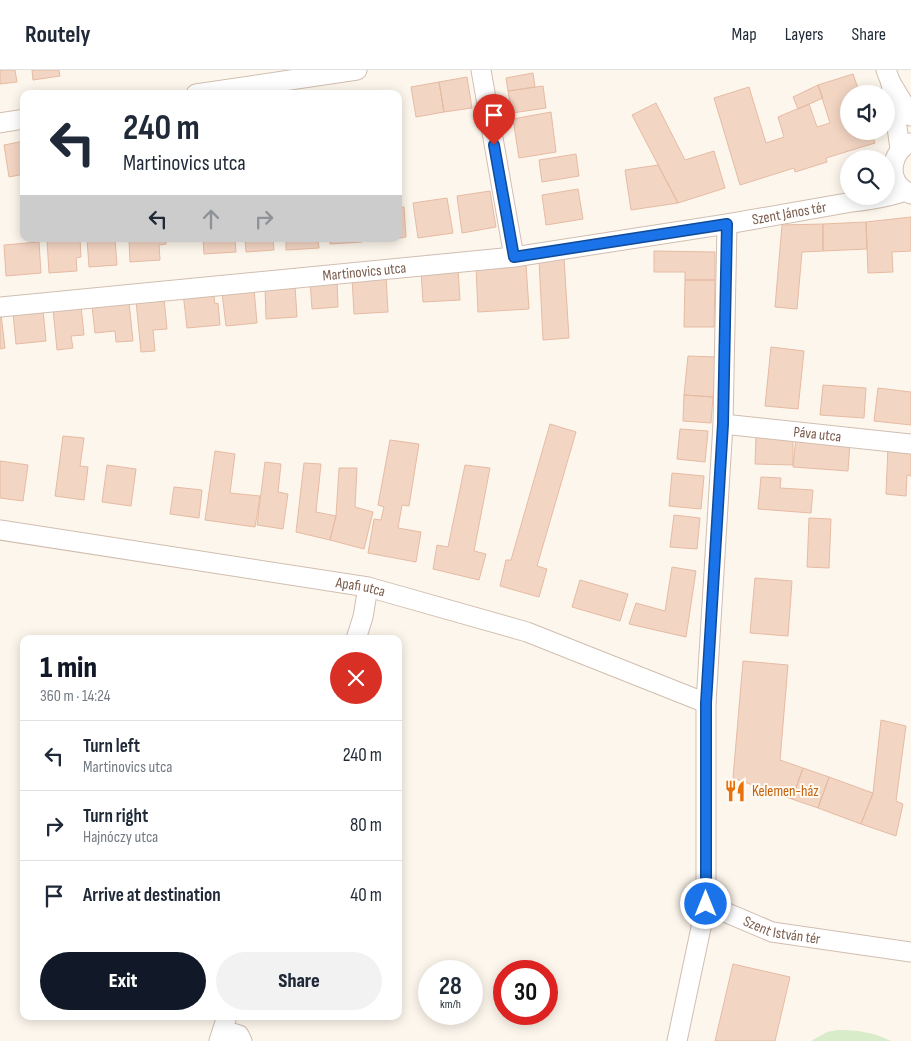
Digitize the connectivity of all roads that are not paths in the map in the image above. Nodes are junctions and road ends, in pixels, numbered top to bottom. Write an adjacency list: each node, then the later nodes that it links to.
1 (357, 70): 4 (street)
2 (481, 70): 15 (street)
3 (888, 76): 5 (street); 8 (street)
4 (223, 90)
5 (911, 116)
6 (20, 120): 7 (street)
7 (0, 123)
8 (906, 146): 9 (street)
9 (895, 157)
10 (895, 178): 11 (street)
11 (909, 193): 12 (street, Szent János tér)
12 (895, 195)
13 (840, 202): 14 (street, Szent János tér)
14 (727, 224): 15 (street, Martinovics utca); 17 (street)
15 (514, 257): 16 (street, Martinovics utca)
16 (0, 307)
17 (723, 424): 18 (street, Páva utca); 22 (street)
18 (911, 444)
19 (0, 530): 20 (street, Apafi utca)
20 (368, 587): 21 (street); 22 (street, Apafi utca)
21 (357, 635)
22 (706, 703): 23 (street)
23 (706, 904): 24 (street, Szent István tér); 27 (street)
24 (911, 952)
25 (223, 1029): 26 (street)
26 (242, 1041)
27 (677, 1041)

